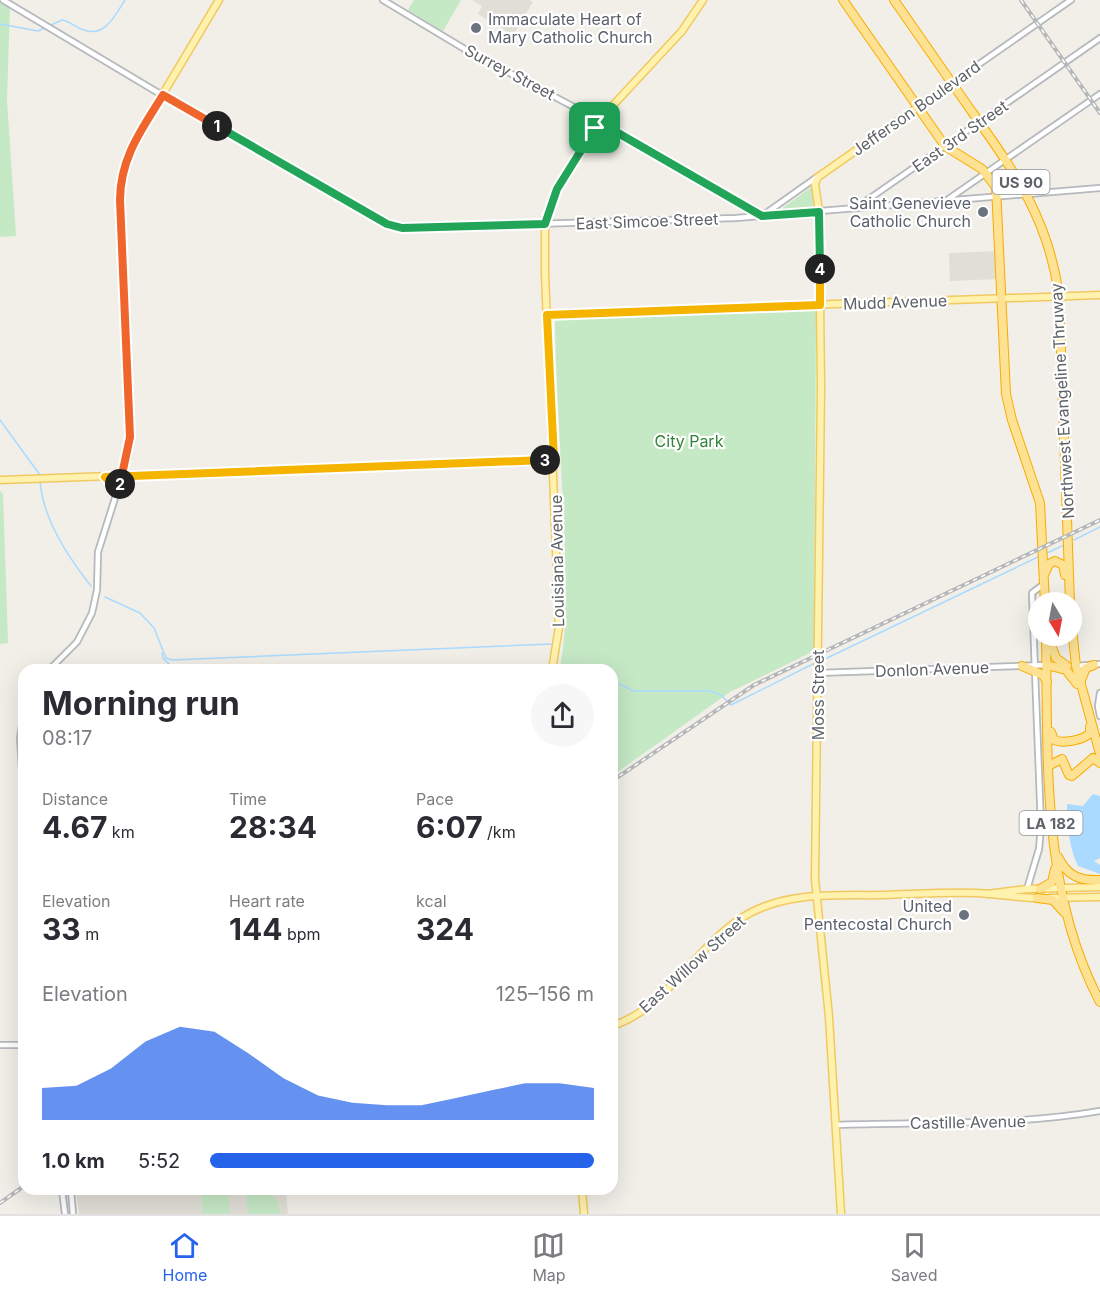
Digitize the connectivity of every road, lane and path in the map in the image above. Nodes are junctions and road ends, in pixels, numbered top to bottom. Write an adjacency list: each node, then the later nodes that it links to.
1 (3, 0): 11 (street, East Simcoe Street)
2 (219, 0): 11 (main road)
3 (383, 0): 13 (street, Surrey Street)
4 (703, 0): 13 (main road, Louisiana Avenue)
5 (843, 0): 12 (highway, US 90)
6 (894, 0): 9 (highway, US 90)
7 (1071, 0): 9 (street, Jefferson Boulevard)
8 (1100, 38): 14 (street, East 3rd Street)
9 (952, 82): 12 (main road, Jefferson Boulevard); 14 (highway, Northwest Evangeline Thruway / US 90)
10 (1100, 94): 16 (street)
11 (163, 95): 26 (street, East Simcoe Street); 32 (main road)
12 (918, 107): 15 (highway, US 90); 18 (main road, Jefferson Boulevard)
13 (599, 122): 25 (street, Surrey Street); 26 (main road, Louisiana Avenue)
14 (980, 122): 15 (street, East 3rd Street); 16 (highway, Northwest Evangeline Thruway / US 90)
15 (945, 146): 17 (highway, US 90); 23 (street, East 3rd Street)
16 (1006, 160): 17 (street); 20 (highway, Northwest Evangeline Thruway / US 90)
17 (987, 173): 21 (highway, US 90); 22 (street)
18 (818, 177): 24 (main road, Moss Street); 25 (street, Jefferson Boulevard)
19 (1100, 188): 20 (street, East Simcoe Street)
20 (1028, 195): 21 (street, East Simcoe Street); 28 (highway, Northwest Evangeline Thruway / US 90)
21 (998, 198): 22 (street, East Simcoe Street); 29 (highway, US 90)
22 (945, 202): 23 (street, East Simcoe Street)
23 (856, 209): 24 (street, East Simcoe Street)
24 (819, 212): 25 (street, East Simcoe Street); 30 (main road, Moss Street)
25 (762, 216): 26 (street, East Simcoe Street)
26 (545, 224): 31 (main road, Louisiana Avenue)
27 (1100, 295): 28 (main road, Mudd Avenue)
28 (1059, 296): 29 (main road, Mudd Avenue); 42 (highway, Northwest Evangeline Thruway)
29 (1002, 298): 30 (main road, Mudd Avenue); 39 (highway)
30 (820, 305): 31 (main road, Mudd Avenue); 53 (main road, Moss Street)
31 (547, 315): 33 (main road, Louisiana Avenue)
32 (127, 460): 34 (main road); 35 (main road)
33 (554, 460): 34 (main road); 47 (main road, Louisiana Avenue)
34 (137, 475): 35 (main road)
35 (122, 476): 36 (main road); 38 (street)
36 (105, 477): 37 (main road); 38 (main road)
37 (0, 480)
38 (118, 490): 46 (street)
39 (1044, 584): 40 (highway); 41 (highway); 52 (street)
40 (1044, 592)
41 (1068, 592)
42 (1069, 592)
43 (1047, 646): 48 (highway, LA 182)
44 (1051, 646): 51 (highway)
45 (1073, 647): 49 (highway); 51 (highway)
46 (56, 664)
47 (553, 664)
48 (1047, 665): 52 (street); 54 (highway, LA 182); 57 (highway)
49 (1097, 665): 51 (street); 55 (highway)
50 (1022, 666): 52 (highway); 53 (street, Donlon Avenue)
51 (1076, 666): 55 (highway)
52 (1035, 668): 54 (highway); 68 (street)
53 (818, 673): 71 (main road, Moss Street)
54 (1047, 683): 59 (highway, LA 182)
55 (1082, 689): 57 (highway)
56 (1100, 693): 58 (street)
57 (1089, 715): 59 (highway); 60 (highway)
58 (1100, 716)
59 (1049, 725): 62 (highway, LA 182)
60 (1100, 754)
61 (1100, 763): 62 (highway)
62 (1050, 765): 63 (highway, LA 182)
63 (1053, 845): 64 (highway, LA 182); 65 (highway)
64 (1056, 861): 67 (highway, LA 182); 69 (highway)
65 (1100, 880)
66 (1100, 887): 67 (main road, East Willow Street)
67 (1061, 888): 69 (main road, East Willow Street); 75 (highway, LA 182)
68 (1027, 889): 69 (main road, East Willow Street); 70 (main road, East Willow Street); 73 (main road)
69 (1040, 889)
70 (987, 894): 71 (main road, East Willow Street); 73 (main road, East Willow Street)
71 (816, 896): 78 (main road, East Willow Street); 82 (main road, Moss Street)
72 (1100, 897): 75 (main road, East Willow Street)
73 (1007, 898): 74 (main road, East Willow Street)
74 (1037, 898): 75 (main road, East Willow Street); 76 (highway)
75 (1063, 898): 76 (highway, LA 182)
76 (1069, 923): 77 (highway, LA 182)
77 (1100, 1002)
78 (618, 1023)
79 (0, 1045): 80 (street)
80 (18, 1045)
81 (1100, 1111): 82 (street, Castille Avenue)
82 (836, 1125): 89 (main road, Moss Street)
83 (62, 1195): 86 (street)
84 (71, 1195): 87 (street)
85 (582, 1195): 88 (main road)
86 (64, 1212): 87 (street)
87 (73, 1212)
88 (584, 1214)
89 (841, 1214)

